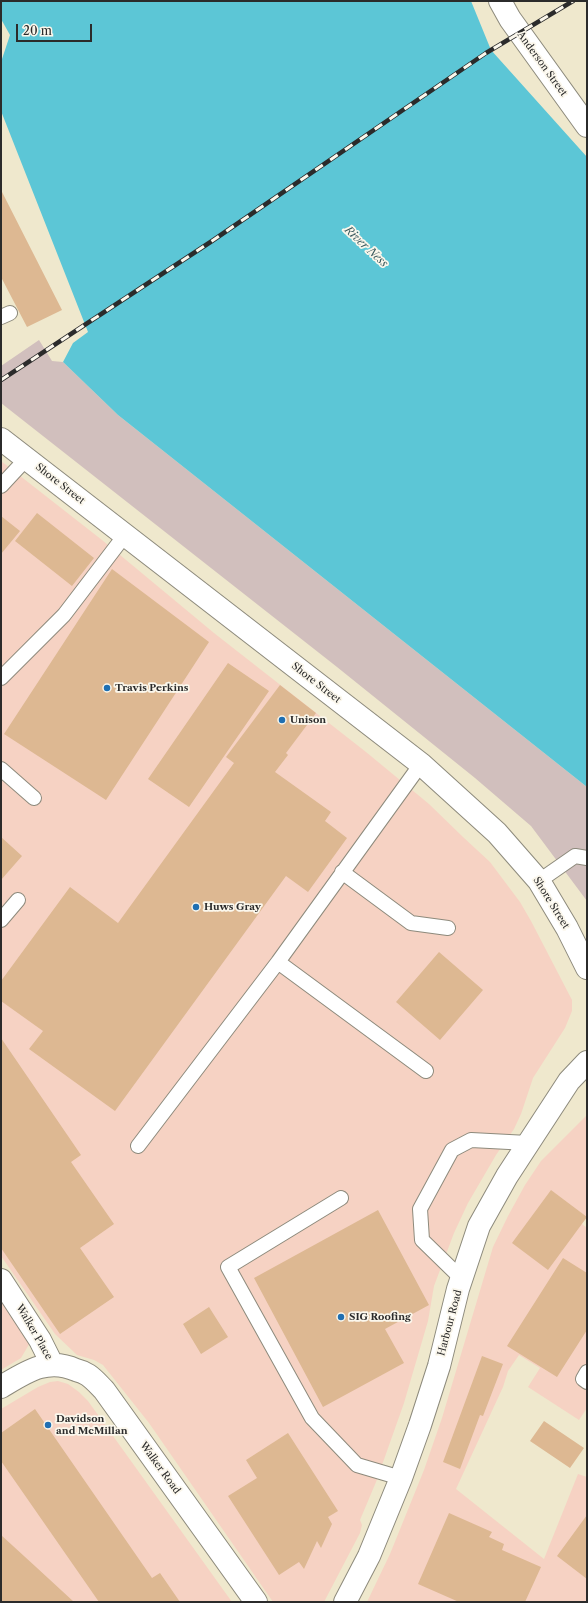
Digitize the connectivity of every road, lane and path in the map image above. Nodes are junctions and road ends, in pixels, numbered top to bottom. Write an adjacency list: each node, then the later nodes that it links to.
1 (500, 1): 2 (street, Anderson Street)
2 (587, 126)
3 (1, 439): 4 (street, Shore Street)
4 (27, 458): 5 (lane); 6 (street, Shore Street)
5 (1, 486)
6 (125, 535): 7 (lane); 8 (street, Shore Street)
7 (1, 678)
8 (421, 764): 12 (lane); 13 (street, Shore Street)
9 (1, 769): 10 (lane)
10 (34, 798)
11 (587, 858): 13 (lane)
12 (342, 872): 16 (lane); 17 (lane)
13 (539, 882): 18 (street, Shore Street)
14 (18, 900): 15 (lane)
15 (1, 920)
16 (448, 928)
17 (278, 962): 20 (lane); 22 (lane)
18 (587, 968)
19 (587, 1062): 21 (street, Harbour Road)
20 (426, 1071)
21 (528, 1143): 24 (street, Harbour Road); 24 (lane)
22 (138, 1146)
23 (341, 1198): 30 (lane)
24 (462, 1279): 30 (street, Harbour Road)
25 (1, 1280): 26 (street, Walker Place)
26 (52, 1364): 29 (street, Walker Road); 31 (street, Walker Road)
27 (587, 1372): 28 (lane)
28 (587, 1382)
29 (1, 1387)
30 (401, 1478): 32 (street, Harbour Road)
31 (256, 1602)
32 (345, 1602)

